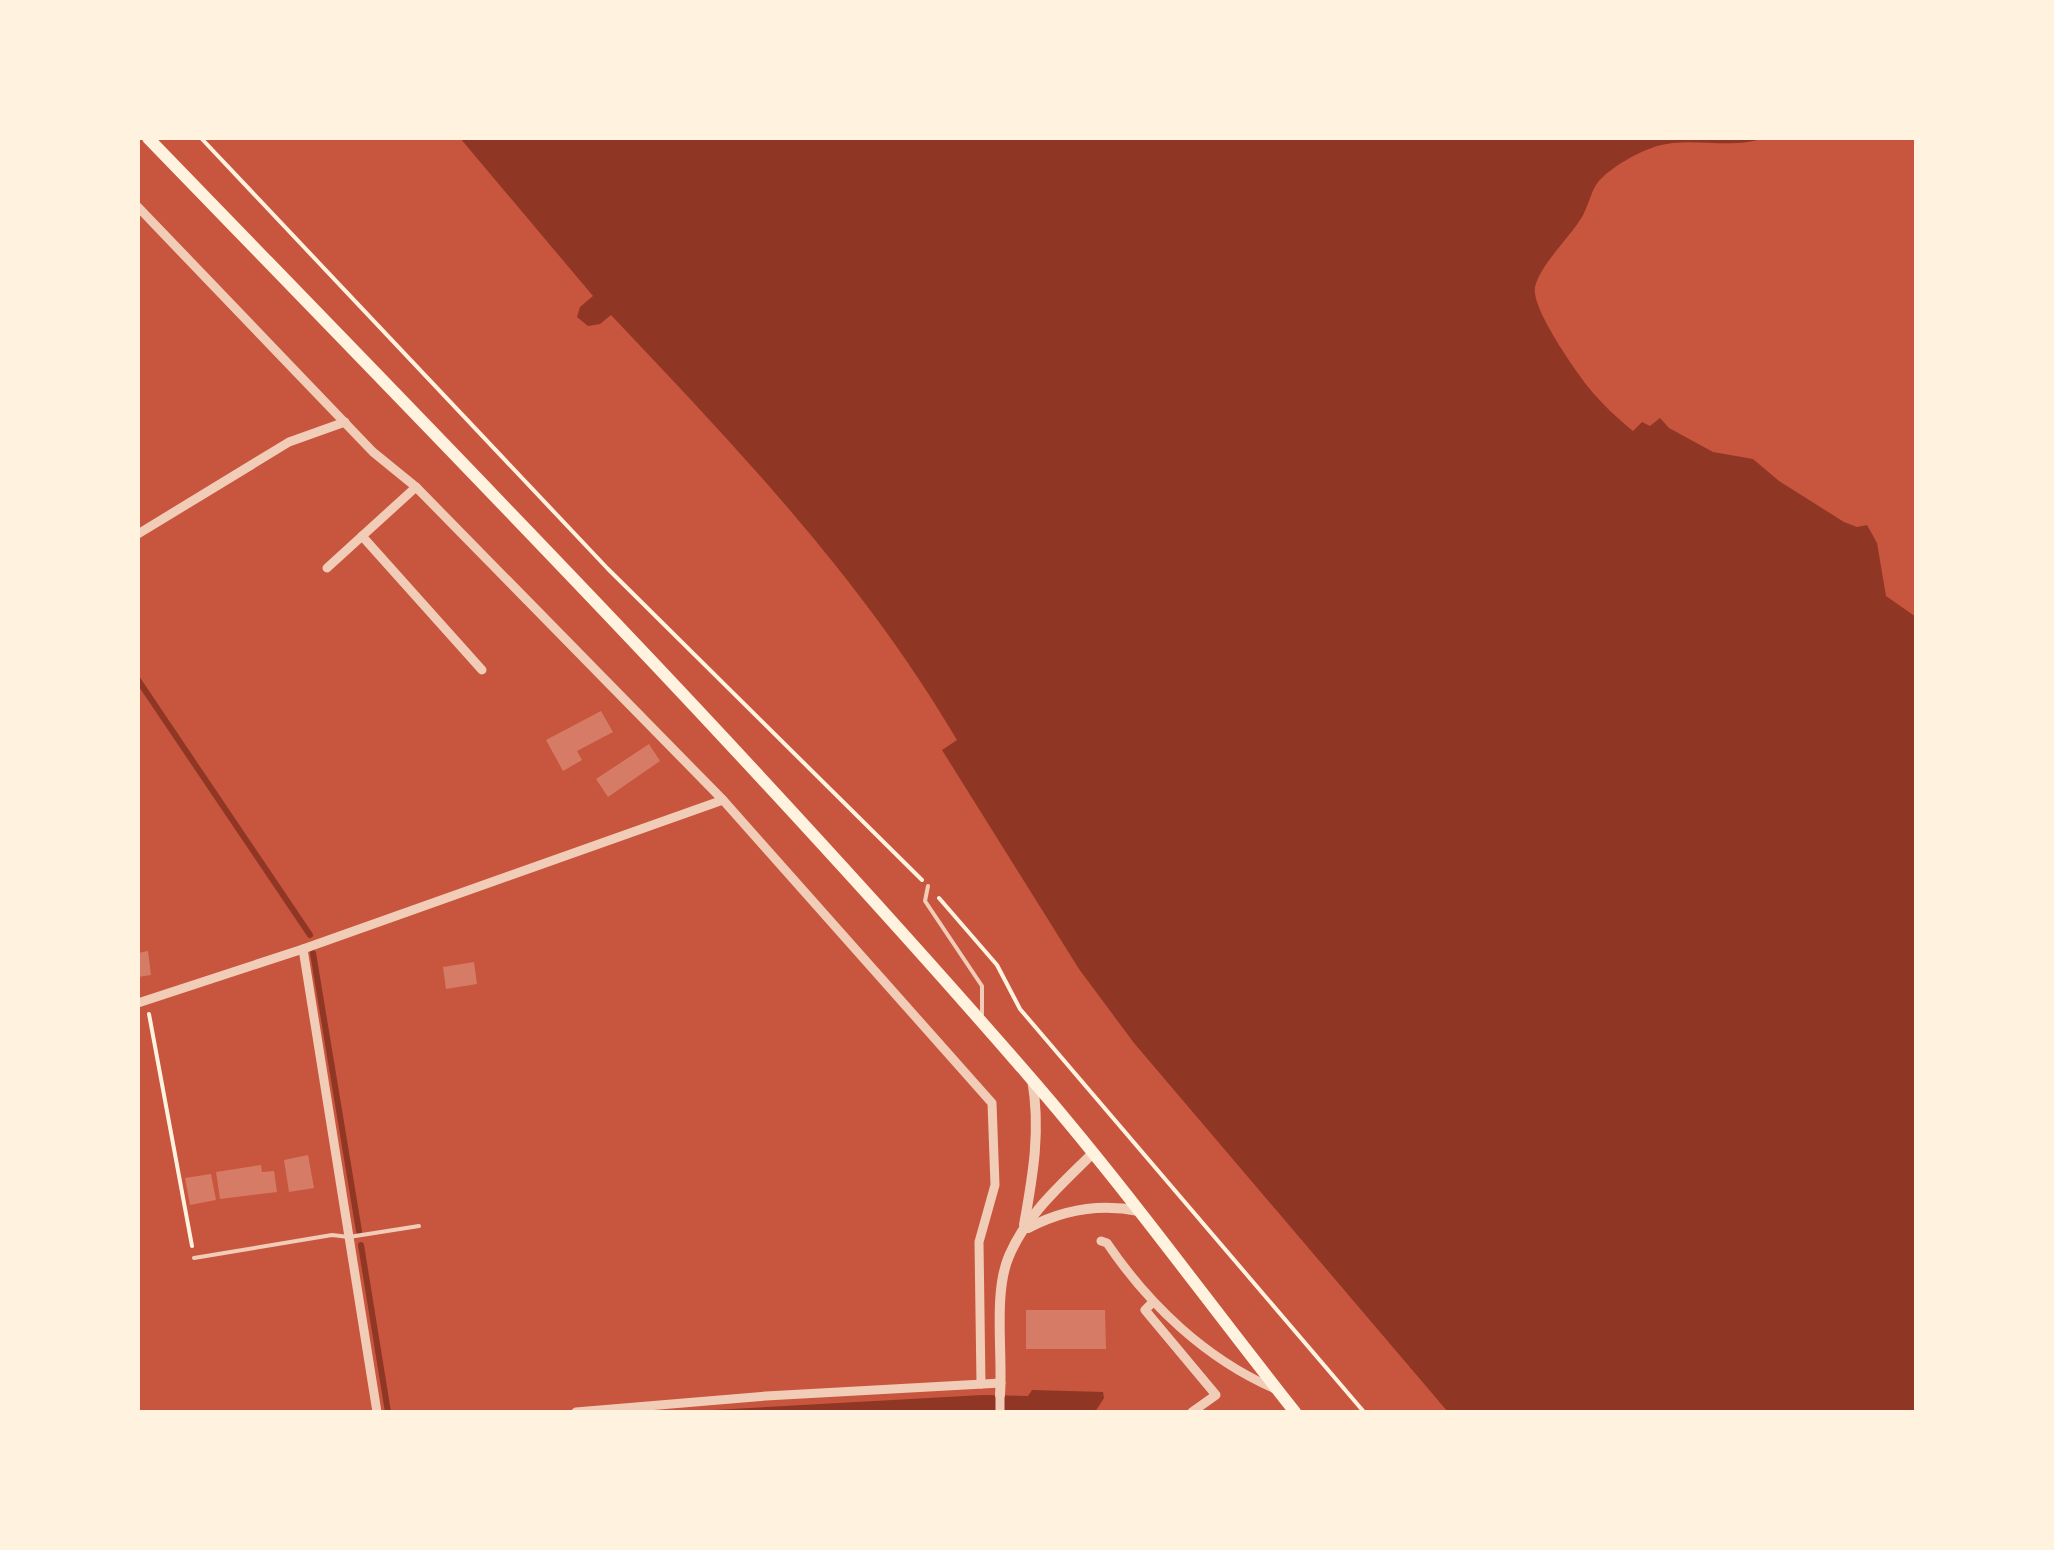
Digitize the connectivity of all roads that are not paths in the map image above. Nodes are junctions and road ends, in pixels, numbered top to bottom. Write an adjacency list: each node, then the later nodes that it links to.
1 (148, 138): 13 (main road)
2 (138, 206): 3 (street)
3 (345, 422): 4 (street); 5 (street)
4 (416, 487): 6 (street); 9 (street)
5 (138, 534)
6 (362, 536): 7 (street); 8 (street)
7 (327, 568)
8 (482, 670)
9 (723, 800): 11 (street); 23 (street)
10 (928, 886): 13 (lane)
11 (303, 948): 12 (street); 19 (street)
12 (142, 1001)
13 (982, 1023): 14 (main road)
14 (1032, 1079): 15 (main road); 18 (street)
15 (1092, 1154): 16 (main road); 18 (street)
16 (1139, 1211): 18 (street); 25 (main road)
17 (419, 1226): 19 (lane)
18 (1023, 1231): 24 (street)
19 (349, 1237): 21 (lane); 26 (street)
20 (1101, 1240): 22 (street)
21 (194, 1258)
22 (1152, 1303): 25 (street); 29 (street)
23 (980, 1384): 24 (street); 27 (street)
24 (1000, 1389): 28 (street)
25 (1278, 1390): 30 (main road)
26 (378, 1412)
27 (576, 1412)
28 (1000, 1412)
29 (1192, 1412)
30 (1296, 1412)

